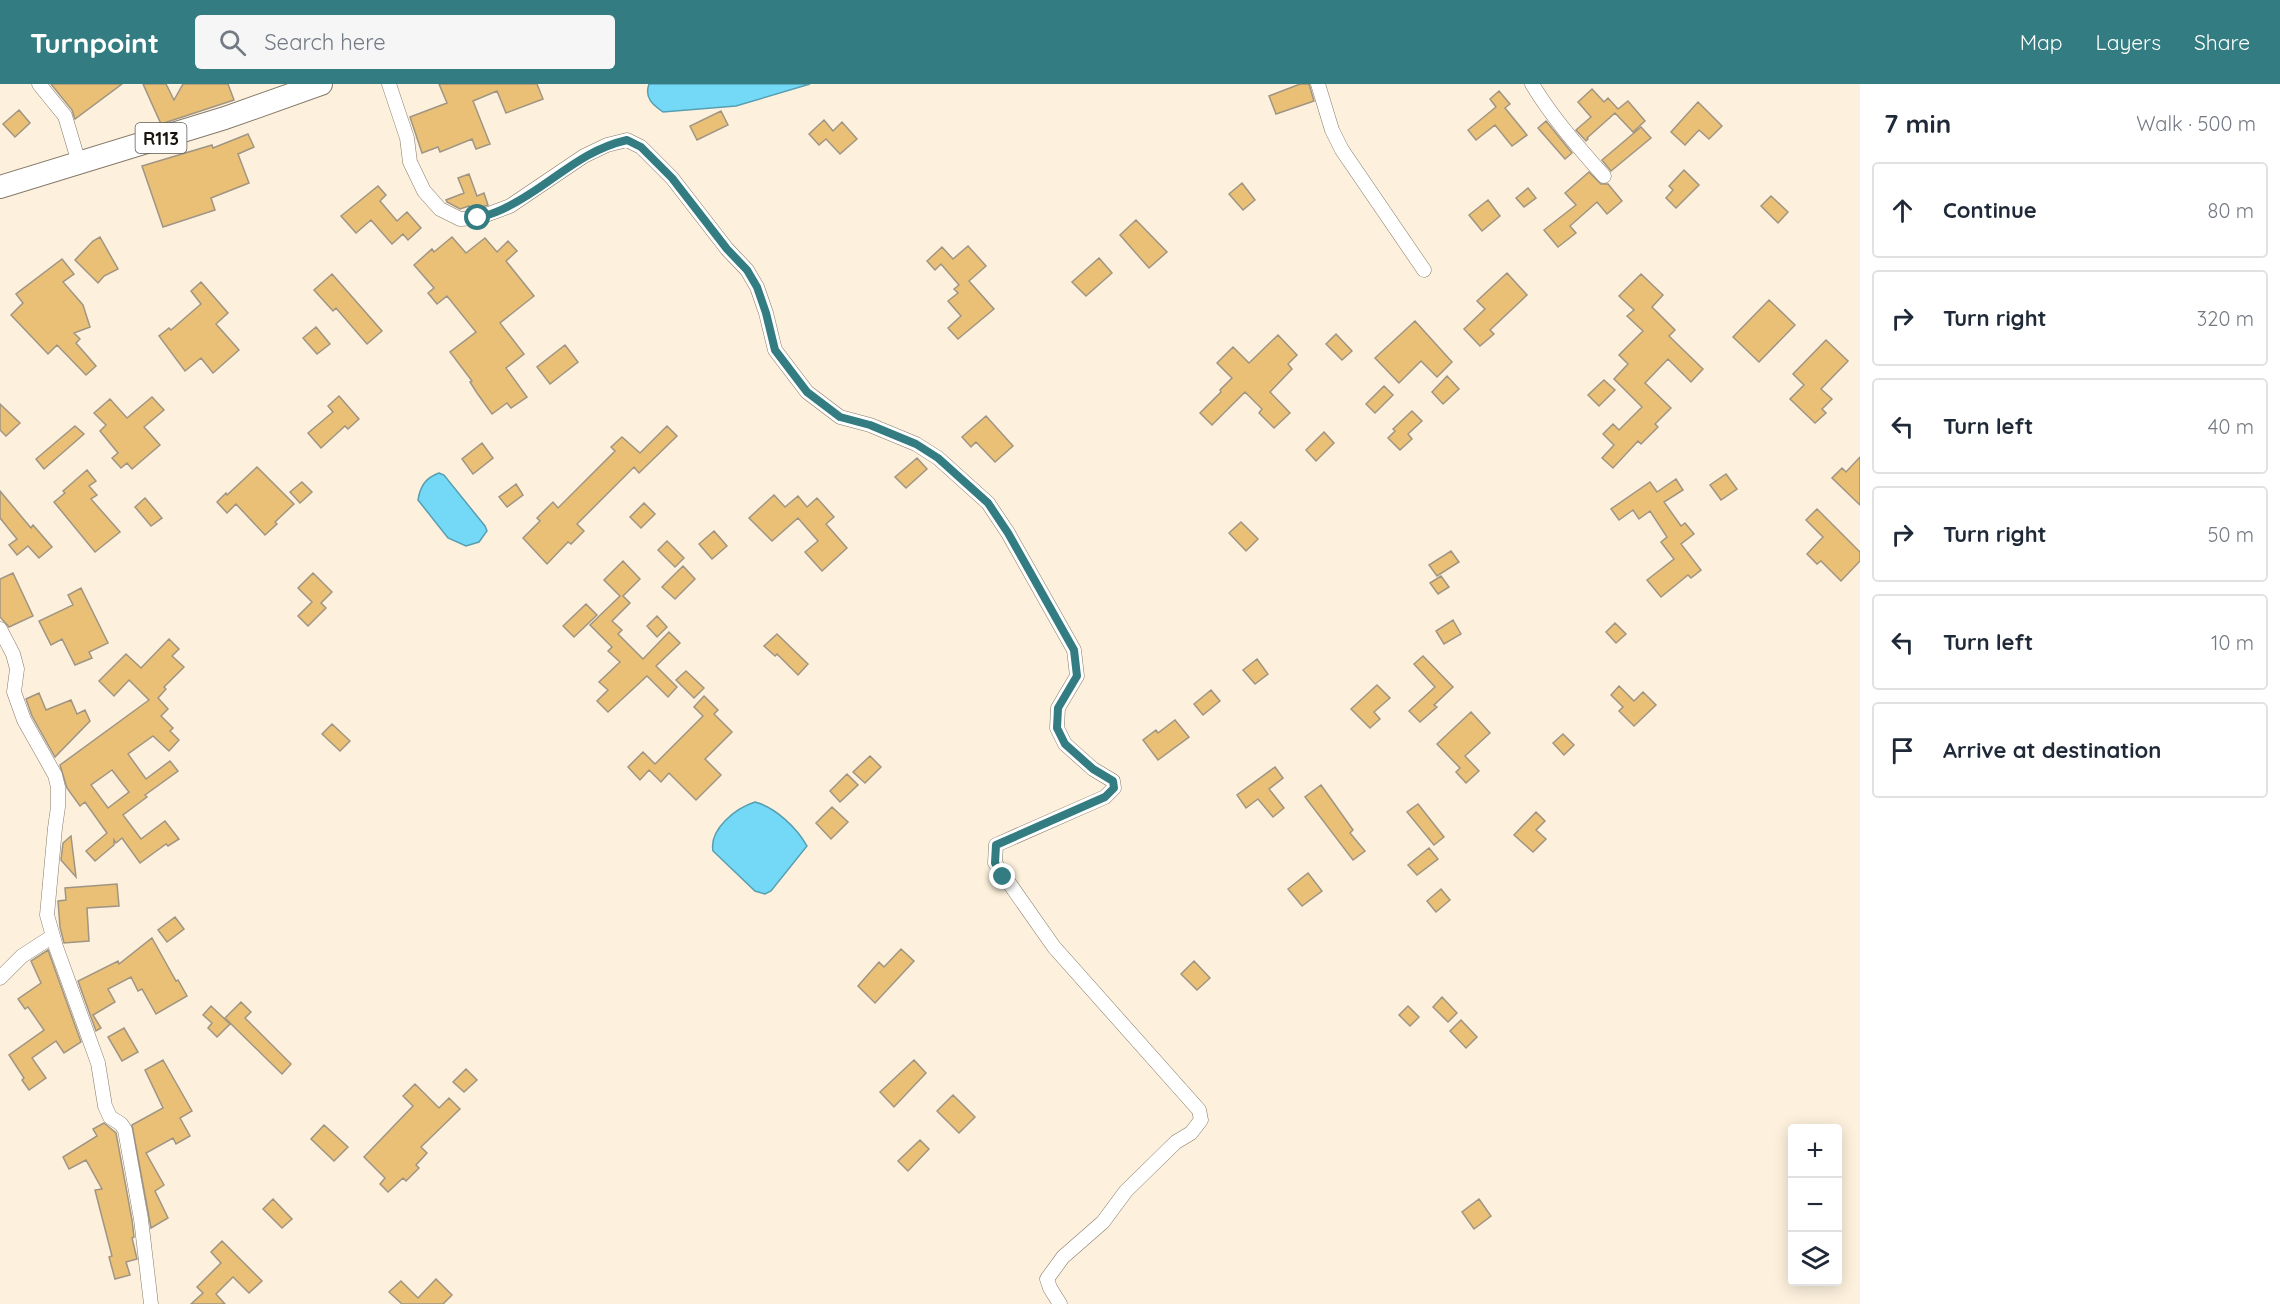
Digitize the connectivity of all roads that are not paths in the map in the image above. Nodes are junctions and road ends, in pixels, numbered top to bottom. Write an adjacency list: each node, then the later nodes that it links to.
1 (39, 84): 6 (street)
2 (321, 84): 6 (main road, R113)
3 (389, 84): 14 (street)
4 (1318, 84): 9 (street)
5 (1532, 84): 7 (street)
6 (79, 163): 8 (main road, R113)
7 (1604, 176)
8 (0, 187)
9 (1424, 270)
10 (0, 629): 11 (street)
11 (53, 936): 12 (street); 13 (street)
12 (0, 978)
13 (151, 1304)
14 (1060, 1304)

